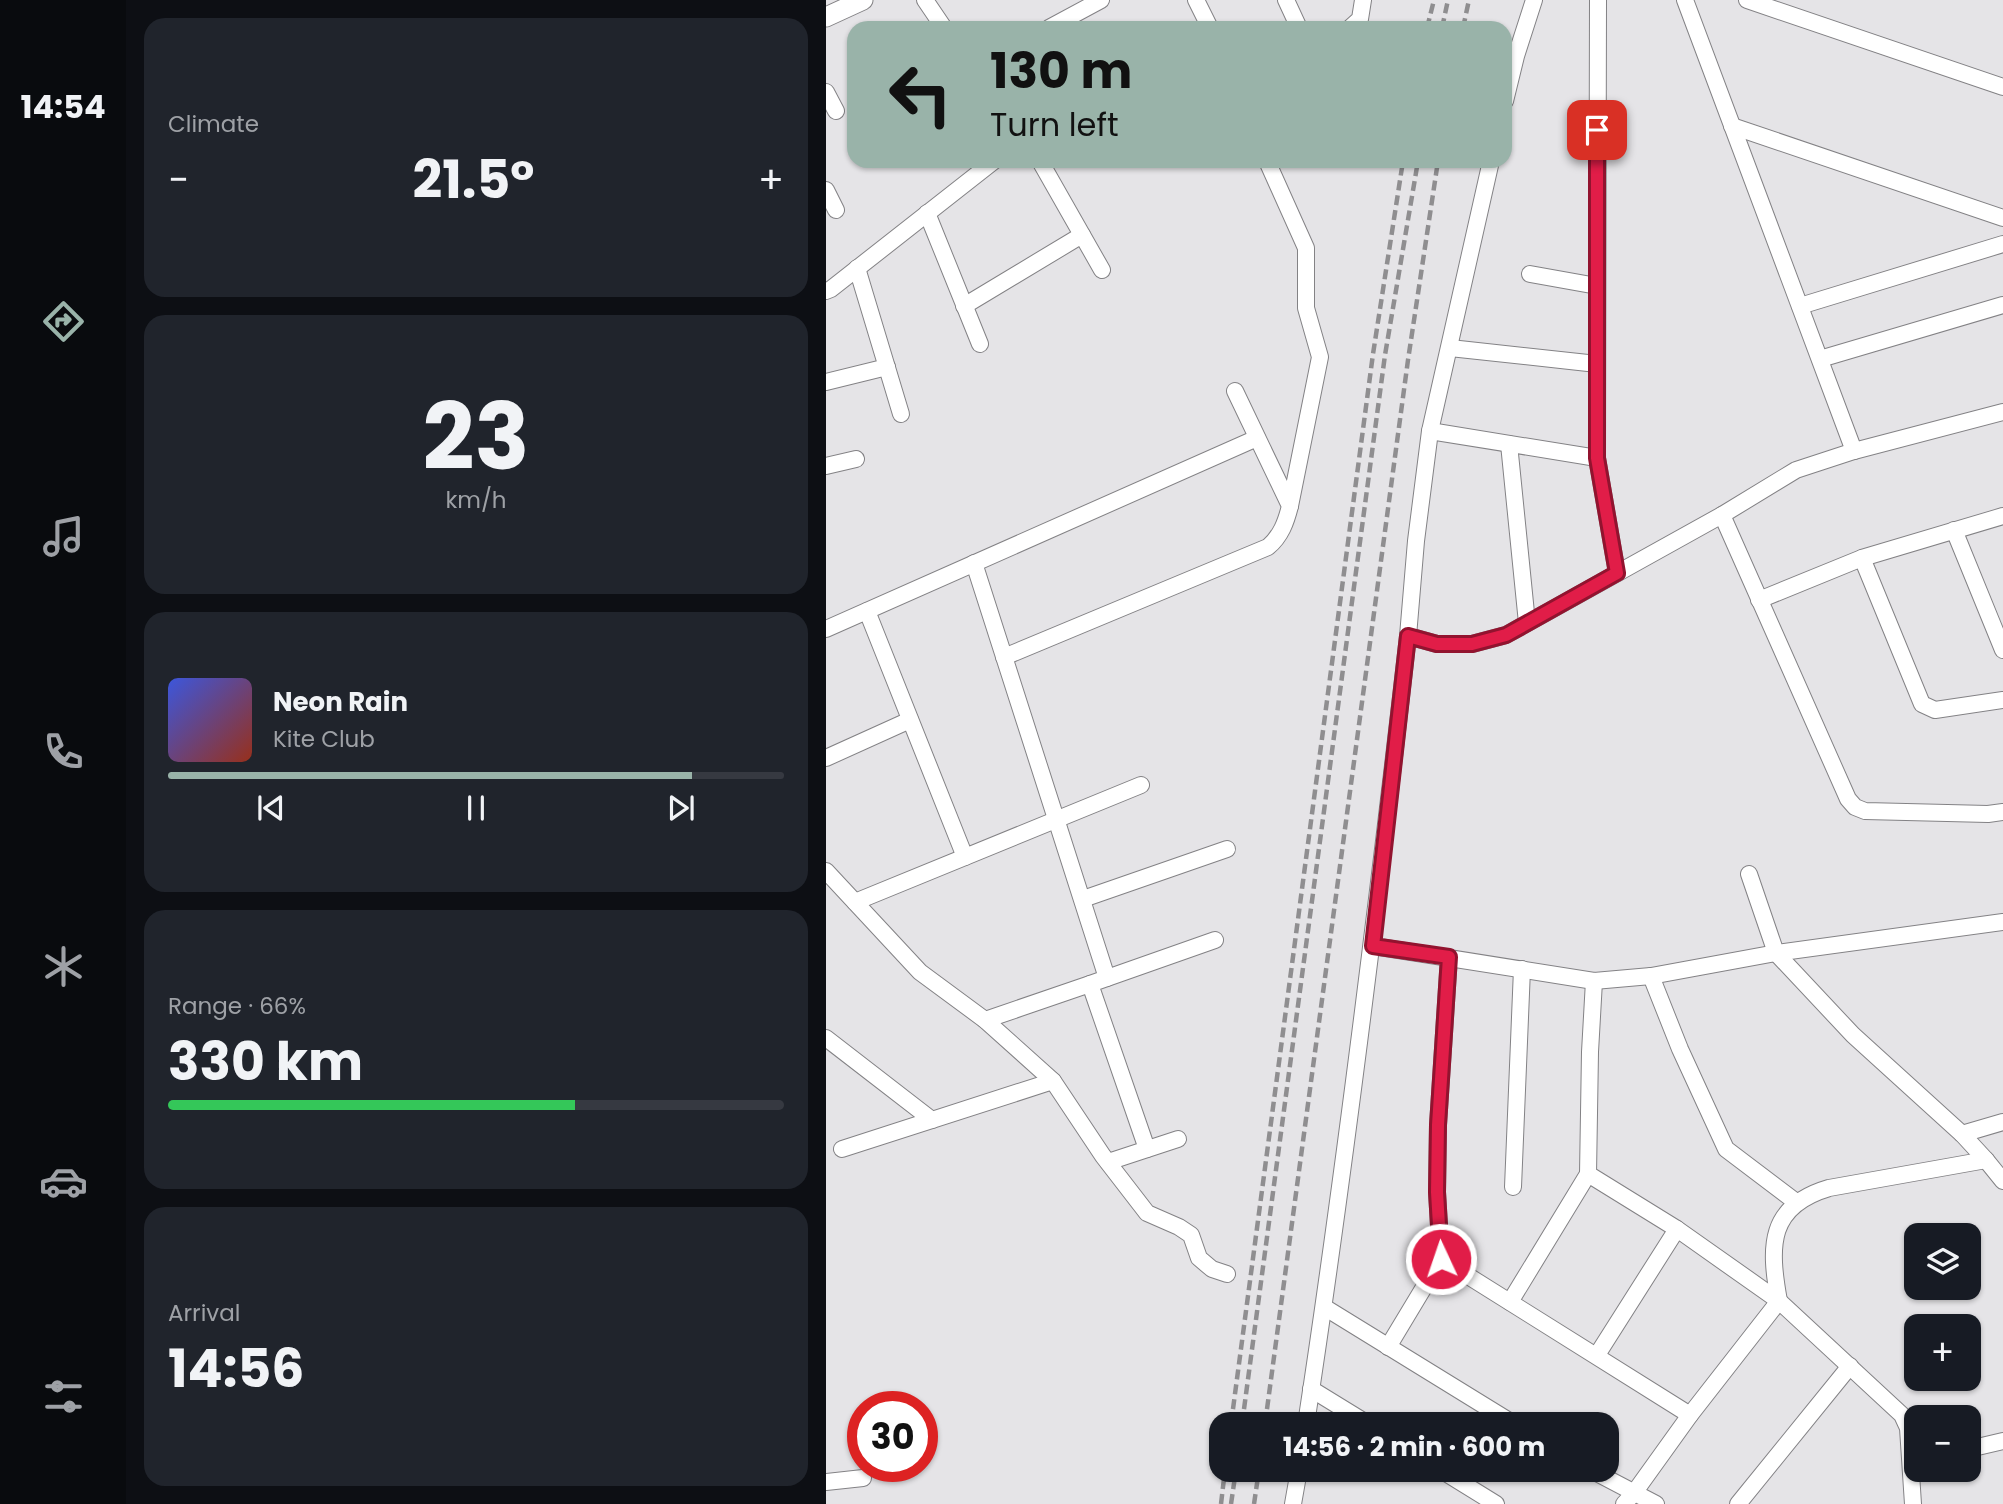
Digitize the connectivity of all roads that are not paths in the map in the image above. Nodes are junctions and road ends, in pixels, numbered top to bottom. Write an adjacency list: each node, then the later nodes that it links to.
1 (863, 0): 11 (main road)
2 (925, 0): 12 (street)
3 (1101, 0): 13 (street)
4 (1196, 0): 14 (street)
5 (1286, 0): 15 (street)
6 (1363, 0): 16 (street)
7 (1534, 0): 17 (street)
8 (1598, 0): 35 (street)
9 (1685, 0): 21 (street)
10 (1747, 0): 18 (street)
11 (826, 17)
12 (939, 21)
13 (1062, 21)
14 (1206, 21)
15 (1296, 21)
16 (1358, 21)
17 (1512, 72)
18 (2003, 87)
19 (826, 92): 20 (street)
20 (836, 111)
21 (1732, 126): 29 (street); 39 (street)
22 (985, 168): 28 (street)
23 (1044, 168): 30 (street)
24 (1270, 168): 56 (street)
25 (1489, 168): 41 (street)
26 (826, 190): 27 (street)
27 (836, 210)
28 (927, 213): 32 (street); 38 (street)
29 (2003, 218)
30 (1082, 235): 33 (street); 38 (street)
31 (2003, 244): 39 (street)
32 (857, 268): 36 (street); 44 (street)
33 (1102, 270)
34 (1530, 274): 35 (street)
35 (1597, 286): 43 (street)
36 (826, 291)
37 (2003, 305): 42 (street)
38 (964, 306): 40 (street)
39 (1800, 306): 42 (street)
40 (980, 344)
41 (1450, 348): 43 (street); 49 (street)
42 (1820, 359): 52 (street)
43 (1597, 364): 53 (street)
44 (887, 367): 45 (street); 48 (street)
45 (826, 382)
46 (1235, 391): 50 (street)
47 (2003, 412): 52 (street)
48 (901, 414)
49 (1430, 431): 51 (street); 67 (street)
50 (1257, 439): 56 (street); 61 (street)
51 (1509, 444): 53 (street); 65 (street)
52 (1854, 451): 57 (street)
53 (1597, 458): 62 (street)
54 (856, 459): 55 (street)
55 (826, 466)
56 (1290, 506): 69 (street)
57 (1722, 515): 62 (street); 63 (street)
58 (2003, 516): 59 (street)
59 (1954, 530): 60 (street); 68 (street)
60 (1862, 558): 63 (street); 70 (street)
61 (974, 564): 64 (street); 69 (street)
62 (1617, 573): 65 (street)
63 (1759, 600): 74 (street)
64 (867, 611): 66 (street); 71 (street)
65 (1527, 623): 67 (street)
66 (826, 629)
67 (1408, 636): 84 (street)
68 (2003, 650)
69 (1004, 657): 75 (street)
70 (2003, 700)
71 (910, 720): 72 (street); 77 (street)
72 (826, 758)
73 (1140, 785): 75 (street)
74 (2003, 812)
75 (1056, 820): 77 (street); 80 (street)
76 (1227, 849): 80 (street)
77 (965, 857): 81 (street)
78 (826, 871): 81 (street)
79 (1749, 874): 85 (street)
80 (1083, 900): 89 (street)
81 (855, 902): 92 (street)
82 (2003, 922): 85 (street)
83 (1215, 940): 89 (street)
84 (1373, 946): 86 (street); 112 (street)
85 (1776, 953): 88 (street); 97 (street)
86 (1449, 957): 87 (street); 108 (street)
87 (1522, 969): 90 (street); 105 (street)
88 (1651, 976): 90 (street); 106 (street)
89 (1107, 978): 91 (street)
90 (1594, 981): 103 (street)
91 (1090, 984): 92 (street); 99 (street)
92 (985, 1020): 94 (street)
93 (826, 1038): 95 (street)
94 (1053, 1081): 95 (street); 102 (street)
95 (932, 1120): 100 (street)
96 (2003, 1122): 97 (street)
97 (1962, 1134): 101 (street)
98 (1178, 1139): 99 (street)
99 (1147, 1149): 102 (street)
100 (842, 1150)
101 (1986, 1160): 104 (street); 106 (street)
102 (1108, 1162): 109 (street)
103 (1588, 1174): 107 (street); 111 (street)
104 (2003, 1181)
105 (1513, 1186)
106 (1796, 1202): 110 (street)
107 (1677, 1229): 110 (street); 114 (street)
108 (1441, 1259): 111 (street); 113 (street)
109 (1227, 1273)
110 (1779, 1301): 115 (street); 120 (street)
111 (1510, 1302): 114 (street)
112 (1324, 1307): 113 (street); 116 (street)
113 (1388, 1347): 119 (street)
114 (1597, 1356): 120 (street)
115 (1850, 1366): 121 (street); 134 (street)
116 (1311, 1389): 117 (street); 118 (street)
117 (1308, 1412)
118 (1348, 1412)
119 (1494, 1412)
120 (1690, 1415): 130 (street)
121 (1904, 1418)
122 (2003, 1441): 123 (street)
123 (1981, 1446)
124 (847, 1480): 125 (street)
125 (826, 1482)
126 (1296, 1482): 131 (street)
127 (1460, 1482): 132 (street)
128 (1607, 1482): 130 (street)
129 (1914, 1482): 135 (street)
130 (1629, 1499): 133 (street)
131 (1293, 1504)
132 (1494, 1504)
133 (1656, 1504)
134 (1738, 1504)
135 (1913, 1504)

